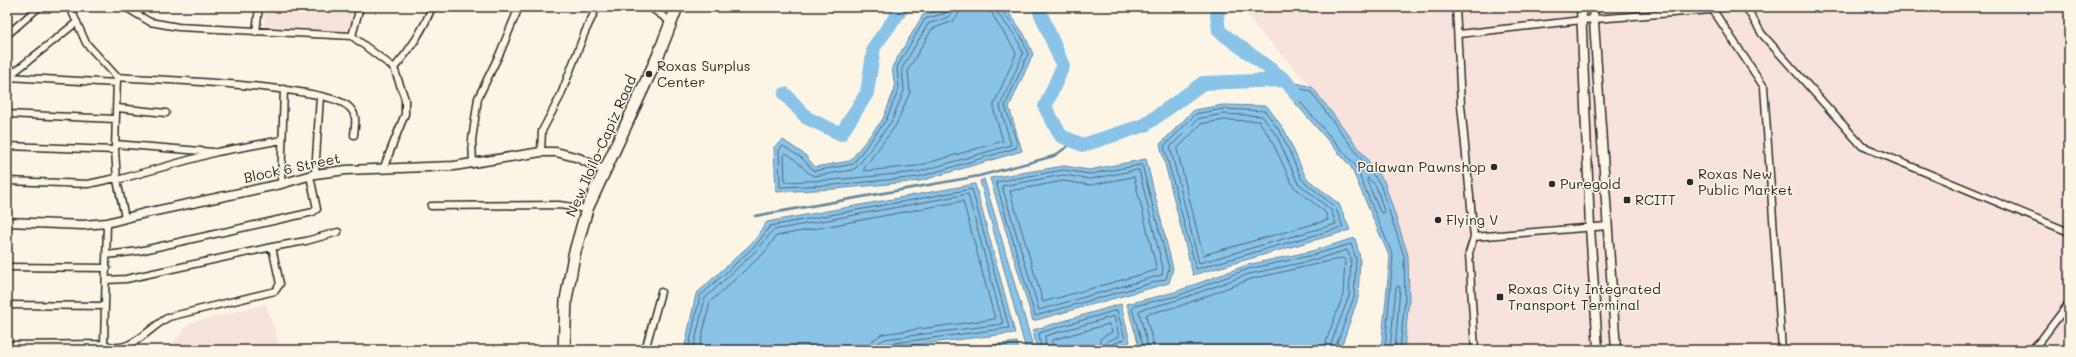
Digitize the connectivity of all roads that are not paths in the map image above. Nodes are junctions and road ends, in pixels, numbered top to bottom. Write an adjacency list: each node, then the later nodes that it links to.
1 (39, 7): 22 (street)
2 (70, 7): 18 (street)
3 (126, 7): 20 (street)
4 (259, 7): 20 (street)
5 (360, 7): 23 (street)
6 (432, 7): 24 (street)
7 (519, 7): 39 (street)
8 (597, 7): 38 (street)
9 (650, 7): 19 (street)
10 (677, 7): 19 (highway, New Iloilo-Capiz Road)
11 (1456, 7): 21 (street)
12 (1581, 7): 17 (street)
13 (1593, 7): 16 (street)
14 (1746, 7): 54 (street)
15 (1711, 8): 16 (street); 74 (street)
16 (1594, 19): 17 (street); 51 (street)
17 (1582, 20): 21 (street); 52 (street)
18 (77, 22): 25 (street); 26 (street)
19 (671, 22): 41 (highway, New Iloilo-Capiz Road)
20 (256, 32): 23 (street)
21 (1459, 34): 55 (street)
22 (7, 35)
23 (352, 36): 24 (street)
24 (394, 68): 40 (street)
25 (8, 77): 26 (street)
26 (117, 80): 27 (street); 29 (street)
27 (284, 89): 28 (street); 34 (street)
28 (320, 96): 33 (street); 42 (street)
29 (117, 108): 30 (street); 32 (street)
30 (166, 113)
31 (7, 114): 32 (street)
32 (115, 119): 36 (street)
33 (354, 135)
34 (282, 140): 37 (street); 45 (street)
35 (7, 146): 36 (street)
36 (115, 147): 37 (street); 43 (street)
37 (217, 152): 43 (street)
38 (541, 152): 39 (street, Block 6 Street); 41 (street, Block 6 Street)
39 (473, 164): 40 (street, Block 6 Street)
40 (383, 168): 42 (street, Block 6 Street)
41 (605, 171): 47 (highway, New Iloilo-Capiz Road)
42 (313, 175): 45 (street, Block 6 Street); 57 (street)
43 (116, 179): 44 (street); 48 (street)
44 (7, 181)
45 (280, 184): 48 (street, Block 6 Street)
46 (431, 206): 47 (street)
47 (587, 209): 69 (highway, New Iloilo-Capiz Road)
48 (125, 218): 50 (street, Block 6 Street)
49 (7, 222): 50 (street, Block 6 Street)
50 (107, 223): 57 (street)
51 (1608, 226): 52 (street); 73 (street)
52 (1590, 227): 55 (street); 72 (street)
53 (338, 232): 56 (street)
54 (2069, 232)
55 (1474, 237): 71 (street)
56 (272, 247): 60 (street); 66 (street)
57 (107, 255): 59 (street)
58 (7, 267): 59 (street)
59 (106, 268): 60 (street)
60 (106, 280): 64 (street)
61 (661, 292): 70 (street)
62 (2069, 303): 75 (street)
63 (7, 305): 64 (street)
64 (105, 306): 66 (street)
65 (31, 344): 66 (street); 67 (street); 68 (street)
66 (104, 344)
67 (7, 345)
68 (35, 350)
69 (564, 350)
70 (645, 350)
71 (1475, 350)
72 (1598, 350)
73 (1616, 350)
74 (1782, 350)
75 (2031, 350)

